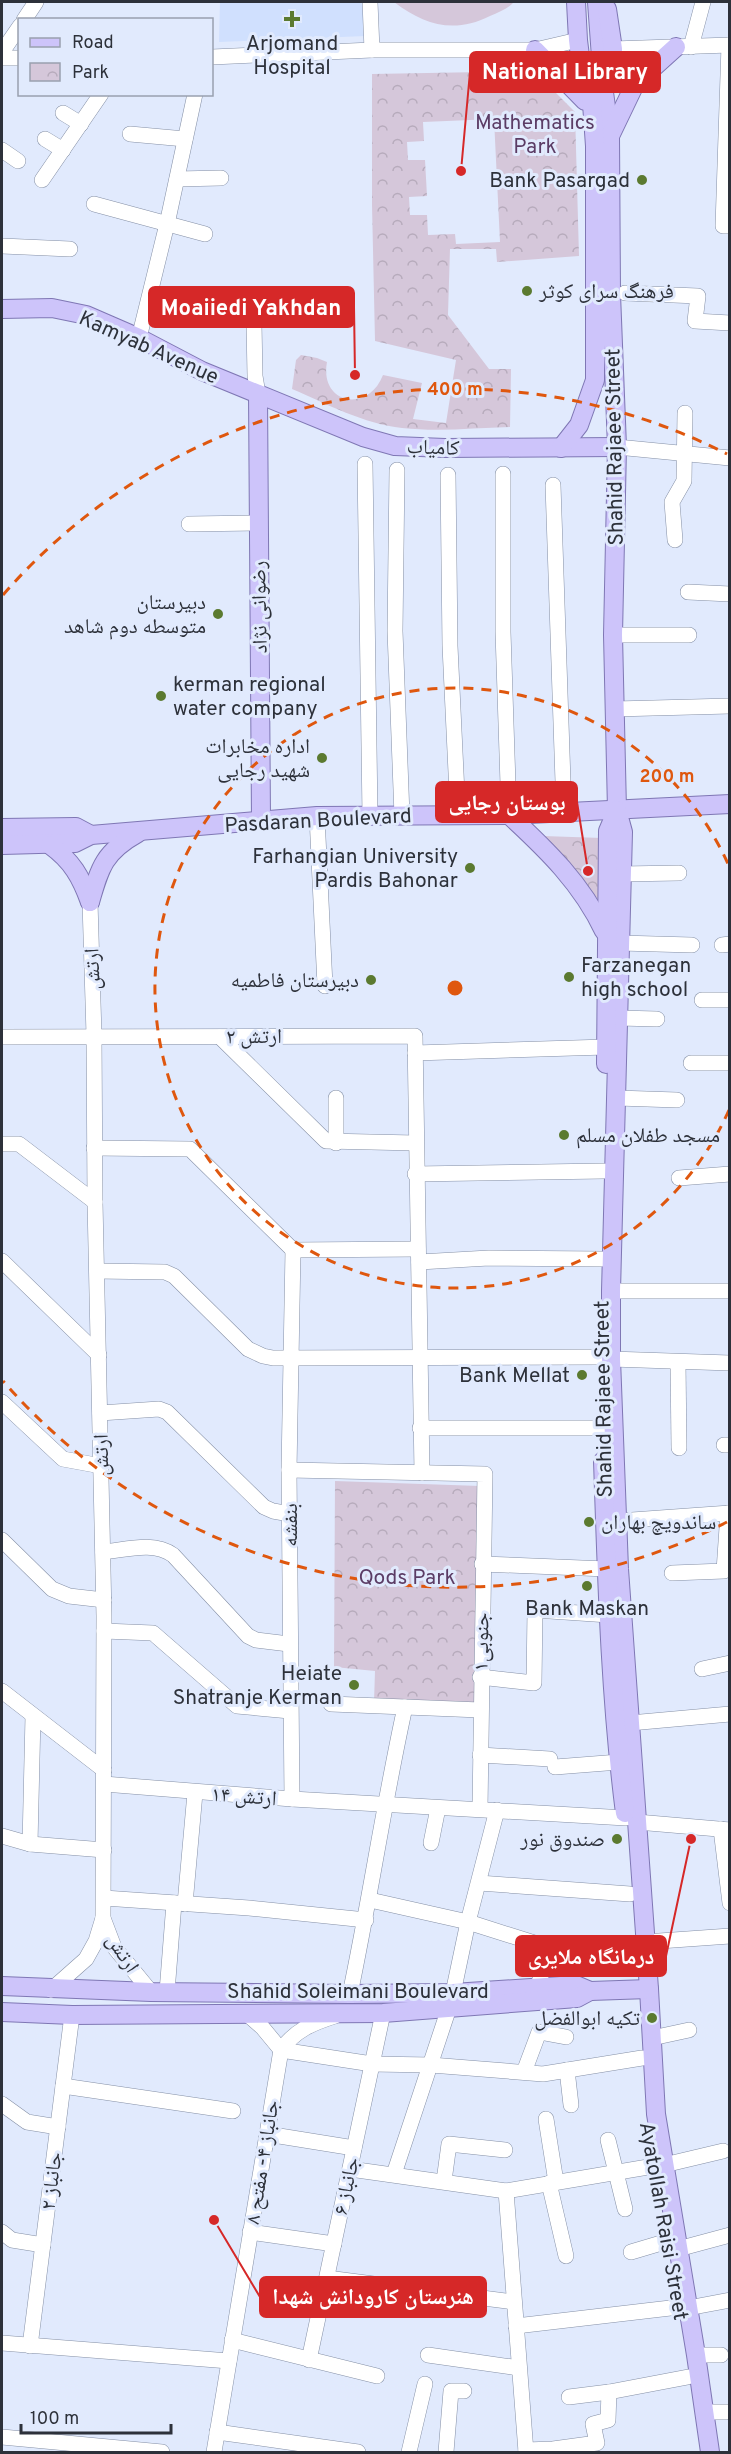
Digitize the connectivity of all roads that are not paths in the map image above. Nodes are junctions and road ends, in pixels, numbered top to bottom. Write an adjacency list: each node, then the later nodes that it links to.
1 (370, 2): 12 (street)
2 (576, 2): 8 (main road)
3 (584, 2): 18 (main road)
4 (597, 2): 18 (main road)
5 (607, 2): 11 (main road)
6 (703, 2): 10 (street)
7 (18, 29): 14 (street)
8 (578, 40): 13 (street); 18 (main road)
9 (729, 45): 10 (street); 35 (street)
10 (683, 47): 11 (street); 24 (main road)
11 (614, 49): 24 (main road)
12 (372, 50): 13 (street); 15 (street)
13 (535, 50): 18 (main road)
14 (2, 52)
15 (213, 57)
16 (2, 58): 17 (street)
17 (18, 58)
18 (593, 91): 24 (main road, Shahid Rajaee Street); 47 (main road, Shahid Rajaee Street)
19 (100, 96): 22 (street)
20 (195, 96): 26 (street)
21 (63, 113): 22 (street)
22 (81, 124): 28 (street)
23 (130, 134): 26 (street)
24 (610, 135): 46 (main road, Shahid Rajaee Street)
25 (45, 139): 28 (street)
26 (185, 139): 31 (street)
27 (2, 150): 29 (street)
28 (63, 150): 32 (street)
29 (18, 160)
30 (220, 178): 31 (street)
31 (177, 179): 34 (street)
32 (42, 180)
33 (94, 204): 34 (street)
34 (167, 224): 36 (street); 43 (street)
35 (729, 226)
36 (205, 234)
37 (2, 246): 38 (street)
38 (70, 249)
39 (625, 293): 41 (street)
40 (2, 309): 43 (main road, Kamyab Avenue)
41 (729, 323)
42 (254, 324): 44 (street)
43 (139, 338): 44 (main road, Kamyab Avenue)
44 (258, 394): 47 (main road, کامیاب); 55 (main road, رضوانی نژاد)
45 (685, 412): 48 (street)
46 (617, 447): 47 (main road, کامیاب); 48 (street); 60 (main road, Shahid Rajaee Street)
47 (561, 448)
48 (684, 452): 49 (street); 57 (street)
49 (729, 458)
50 (365, 464): 70 (street)
51 (397, 470): 71 (street)
52 (448, 474): 67 (street)
53 (503, 474): 68 (street)
54 (553, 485): 66 (street)
55 (258, 523): 56 (street); 72 (main road, رضوانی نژاد)
56 (189, 524)
57 (675, 540)
58 (688, 592): 59 (street)
59 (729, 594)
60 (613, 635): 61 (street); 63 (main road, Shahid Rajaee Street)
61 (689, 635)
62 (729, 706): 63 (street)
63 (615, 709): 65 (main road, Shahid Rajaee Street)
64 (729, 804): 65 (main road, Pasdaran Boulevard)
65 (617, 810): 66 (main road, Pasdaran Boulevard); 79 (main road, Shahid Rajaee Street); 81 (main road, Shahid Rajaee Street)
66 (564, 812): 68 (main road, Pasdaran Boulevard)
67 (458, 815): 68 (main road, Pasdaran Boulevard); 71 (main road, Pasdaran Boulevard)
68 (509, 815): 81 (main road)
69 (317, 816): 70 (main road, Pasdaran Boulevard); 72 (main road, Pasdaran Boulevard); 83 (street)
70 (370, 816): 71 (main road, Pasdaran Boulevard)
71 (402, 816)
72 (261, 820): 74 (main road, Pasdaran Boulevard)
73 (2, 828): 75 (main road, Pasdaran Boulevard)
74 (141, 831): 75 (main road, Pasdaran Boulevard); 80 (main road)
75 (91, 835): 76 (main road, Pasdaran Boulevard)
76 (50, 844): 77 (main road, Pasdaran Boulevard); 80 (main road)
77 (2, 845)
78 (679, 873): 79 (street)
79 (622, 874): 81 (main road, Shahid Rajaee Street)
80 (90, 902): 88 (street, ارتش)
81 (613, 939): 82 (street); 86 (main road, Shahid Rajaee Street); 91 (main road, Shahid Rajaee Street)
82 (692, 945)
83 (325, 986)
84 (702, 1000): 85 (street)
85 (729, 1000)
86 (619, 1018): 87 (street); 96 (main road, Shahid Rajaee Street)
87 (657, 1019)
88 (94, 1035): 89 (street, ارتش ۲); 90 (street, ارتش ۲); 101 (street, ارتش)
89 (2, 1037)
90 (220, 1037): 92 (street, ارتش ۲); 98 (street)
91 (606, 1047): 92 (street); 102 (main road, Shahid Rajaee Street)
92 (415, 1053): 99 (street)
93 (691, 1063): 94 (street)
94 (729, 1063)
95 (336, 1098): 98 (street)
96 (617, 1098): 97 (street); 107 (main road, Shahid Rajaee Street)
97 (677, 1100)
98 (331, 1142): 99 (street)
99 (415, 1143): 103 (street)
100 (2, 1144): 106 (street)
101 (94, 1148): 106 (street, ارتش); 108 (street)
102 (604, 1171): 103 (street); 107 (main road, Shahid Rajaee Street)
103 (416, 1174): 109 (street)
104 (729, 1174): 105 (street)
105 (679, 1178)
106 (95, 1203): 112 (street, ارتش)
107 (608, 1212): 110 (main road, Shahid Rajaee Street); 113 (main road, Shahid Rajaee Street)
108 (293, 1250): 109 (street); 116 (street, بنفشه)
109 (418, 1255): 110 (street); 117 (street)
110 (602, 1259): 118 (main road, Shahid Rajaee Street)
111 (2, 1261): 115 (street)
112 (98, 1271): 115 (street, ارتش); 116 (street)
113 (611, 1290): 114 (street); 118 (main road, Shahid Rajaee Street)
114 (729, 1291)
115 (99, 1355): 122 (street, ارتش)
116 (291, 1356): 117 (street); 127 (street, بنفشه)
117 (420, 1357): 118 (street); 123 (street)
118 (607, 1358): 119 (street); 124 (main road, Shahid Rajaee Street); 131 (main road, Shahid Rajaee Street)
119 (678, 1362): 120 (street); 125 (street)
120 (729, 1363)
121 (2, 1402): 126 (street)
122 (100, 1413): 126 (street, ارتش); 130 (street)
123 (420, 1428): 124 (street); 128 (street)
124 (602, 1428): 135 (main road, Shahid Rajaee Street)
125 (679, 1448)
126 (101, 1466): 133 (street, ارتش)
127 (289, 1470): 128 (street); 130 (street, بنفشه)
128 (422, 1473): 134 (street, جنوبی۱)
129 (729, 1513): 131 (street); 136 (street)
130 (290, 1514): 140 (street, بنفشه)
131 (618, 1521): 141 (main road, Shahid Rajaee Street)
132 (2, 1540): 137 (street)
133 (103, 1552): 137 (street, ارتش); 140 (street)
134 (482, 1564): 135 (street); 144 (street, جنوبی۱)
135 (607, 1569): 138 (main road, Shahid Rajaee Street)
136 (672, 1573)
137 (104, 1600): 139 (street, ارتش)
138 (609, 1615): 141 (main road, Shahid Rajaee Street); 144 (street)
139 (104, 1631): 149 (street); 155 (street, ارتش)
140 (289, 1644): 149 (street, بنفشه)
141 (617, 1647): 152 (main road, Shahid Rajaee Street); 154 (main road, Shahid Rajaee Street)
142 (729, 1663): 143 (street)
143 (702, 1669)
144 (480, 1677): 148 (street, جنوبی۱)
145 (2, 1691): 151 (street)
146 (331, 1704): 147 (street)
147 (405, 1707): 148 (street); 158 (street)
148 (480, 1710): 153 (street, جنوبی۱)
149 (290, 1711): 157 (street, بنفشه)
150 (729, 1714): 152 (street)
151 (33, 1716): 155 (street); 166 (street)
152 (630, 1723): 162 (main road, Shahid Rajaee Street)
153 (480, 1755): 154 (street); 160 (street, جنوبی۱)
154 (619, 1762): 162 (main road, Shahid Rajaee Street)
155 (104, 1777): 156 (street, ارتش ۱۴); 167 (street, ارتش)
156 (195, 1793): 157 (street, ارتش ۱۴); 172 (street)
157 (292, 1799): 158 (street, ارتش ۱۴)
158 (384, 1805): 159 (street, ارتش ۱۴); 171 (street)
159 (438, 1808): 160 (street, ارتش ۱۴); 165 (street)
160 (480, 1809): 161 (street, ارتش ۱۴)
161 (497, 1810): 162 (street, ارتش ۱۴); 168 (street)
162 (632, 1820): 163 (street, ارتش ۱۴); 169 (main road, Shahid Rajaee Street); 178 (main road, Shahid Rajaee Street)
163 (725, 1830): 173 (street)
164 (2, 1836): 166 (street)
165 (431, 1843)
166 (30, 1844): 167 (street)
167 (104, 1851): 170 (street, ارتش)
168 (479, 1883): 169 (street); 176 (street)
169 (630, 1894): 181 (main road, Shahid Rajaee Street)
170 (104, 1898): 172 (street); 174 (street, ارتش)
171 (370, 1900): 175 (street); 176 (street)
172 (180, 1903): 175 (street); 184 (street)
173 (729, 1903)
174 (103, 1918): 182 (street); 184 (street, ارتش)
175 (366, 1920): 185 (street)
176 (468, 1922): 180 (street); 186 (street)
177 (729, 1936): 178 (street)
178 (645, 1942): 181 (main road, Shahid Rajaee Street)
179 (2, 1986): 182 (main road, Shahid Soleimani Boulevard)
180 (537, 1988): 183 (main road, Shahid Soleimani Boulevard); 186 (main road, Shahid Soleimani Boulevard)
181 (644, 1989): 183 (main road); 194 (main road, Ayatollah Raisi Street); 196 (main road, Ayatollah Raisi Street)
182 (51, 1990): 184 (main road, Shahid Soleimani Boulevard)
183 (590, 1991): 186 (main road, Shahid Soleimani Boulevard)
184 (159, 1992): 185 (main road, Shahid Soleimani Boulevard)
185 (350, 1994): 186 (main road, Shahid Soleimani Boulevard)
186 (451, 2000): 190 (main road, Shahid Soleimani Boulevard); 198 (street)
187 (2, 2012): 191 (main road, Shahid Soleimani Boulevard)
188 (246, 2013): 189 (main road, Shahid Soleimani Boulevard); 191 (main road, Shahid Soleimani Boulevard); 195 (street)
189 (342, 2013): 190 (main road, Shahid Soleimani Boulevard); 195 (street)
190 (383, 2013): 197 (street, جانباز ۶)
191 (72, 2015): 201 (street, جانباز ۲)
192 (689, 2030): 194 (street)
193 (566, 2037): 200 (street)
194 (652, 2038): 212 (main road, Ayatollah Raisi Street)
195 (281, 2050): 197 (street); 207 (street, جانباز ۴- مفتح ۸)
196 (642, 2058): 199 (street); 212 (main road, Ayatollah Raisi Street)
197 (372, 2064): 198 (street); 209 (street, جانباز ۶)
198 (431, 2065): 200 (street); 215 (street)
199 (567, 2070): 200 (street); 203 (street)
200 (524, 2072)
201 (63, 2086): 204 (street); 206 (street, جانباز ۲)
202 (2, 2104): 206 (street)
203 (571, 2105)
204 (233, 2111)
205 (546, 2119): 217 (street)
206 (57, 2127): 224 (street, جانباز ۲)
207 (267, 2134): 209 (street); 221 (street, جانباز ۴- مفتح ۸)
208 (608, 2140): 214 (street)
209 (354, 2148): 213 (street, جانباز ۶)
210 (505, 2150): 216 (street)
211 (723, 2151): 212 (street)
212 (659, 2166): 214 (street); 225 (main road, Ayatollah Raisi Street)
213 (350, 2169): 215 (street); 223 (street, جانباز ۶)
214 (615, 2172): 217 (street); 219 (street)
215 (394, 2174): 216 (street)
216 (444, 2181): 218 (street)
217 (553, 2183): 218 (street); 227 (street)
218 (506, 2191): 230 (street)
219 (625, 2209)
220 (2, 2232): 224 (street)
221 (250, 2232): 223 (street); 233 (street, جانباز ۴- مفتح ۸)
222 (729, 2235): 225 (street)
223 (334, 2244): 228 (street, جانباز ۶)
224 (43, 2245): 235 (street, جانباز ۲)
225 (673, 2245): 226 (street); 231 (main road, Ayatollah Raisi Street)
226 (631, 2252)
227 (566, 2256)
228 (327, 2278): 230 (street); 239 (street, جانباز ۶)
229 (729, 2300): 231 (street)
230 (514, 2302): 232 (street)
231 (683, 2307): 232 (street); 237 (main road, Ayatollah Raisi Street); 243 (main road, Ayatollah Raisi Street)
232 (516, 2326): 241 (street)
233 (232, 2340): 239 (street); 240 (street, جانباز ۴- مفتح ۸)
234 (2, 2343): 235 (street)
235 (30, 2346): 240 (street)
236 (428, 2355): 241 (street)
237 (696, 2355): 238 (street); 248 (main road, Ayatollah Raisi Street)
238 (721, 2355)
239 (309, 2360): 242 (street)
240 (229, 2361): 250 (street, جانباز ۴- مفتح ۸)
241 (519, 2368): 252 (street)
242 (377, 2376)
243 (688, 2377): 246 (street); 258 (main road, Ayatollah Raisi Street)
244 (425, 2384): 256 (street)
245 (464, 2391): 257 (street)
246 (609, 2392): 247 (street); 252 (street)
247 (570, 2397)
248 (704, 2412): 249 (street); 259 (main road, Ayatollah Raisi Street)
249 (727, 2412)
250 (217, 2432): 254 (street, جانباز ۴- مفتح ۸); 255 (street)
251 (2, 2437): 253 (street)
252 (526, 2451)
253 (162, 2452)
254 (214, 2452)
255 (358, 2452)
256 (409, 2452)
257 (446, 2452)
258 (698, 2452)
259 (710, 2452)

